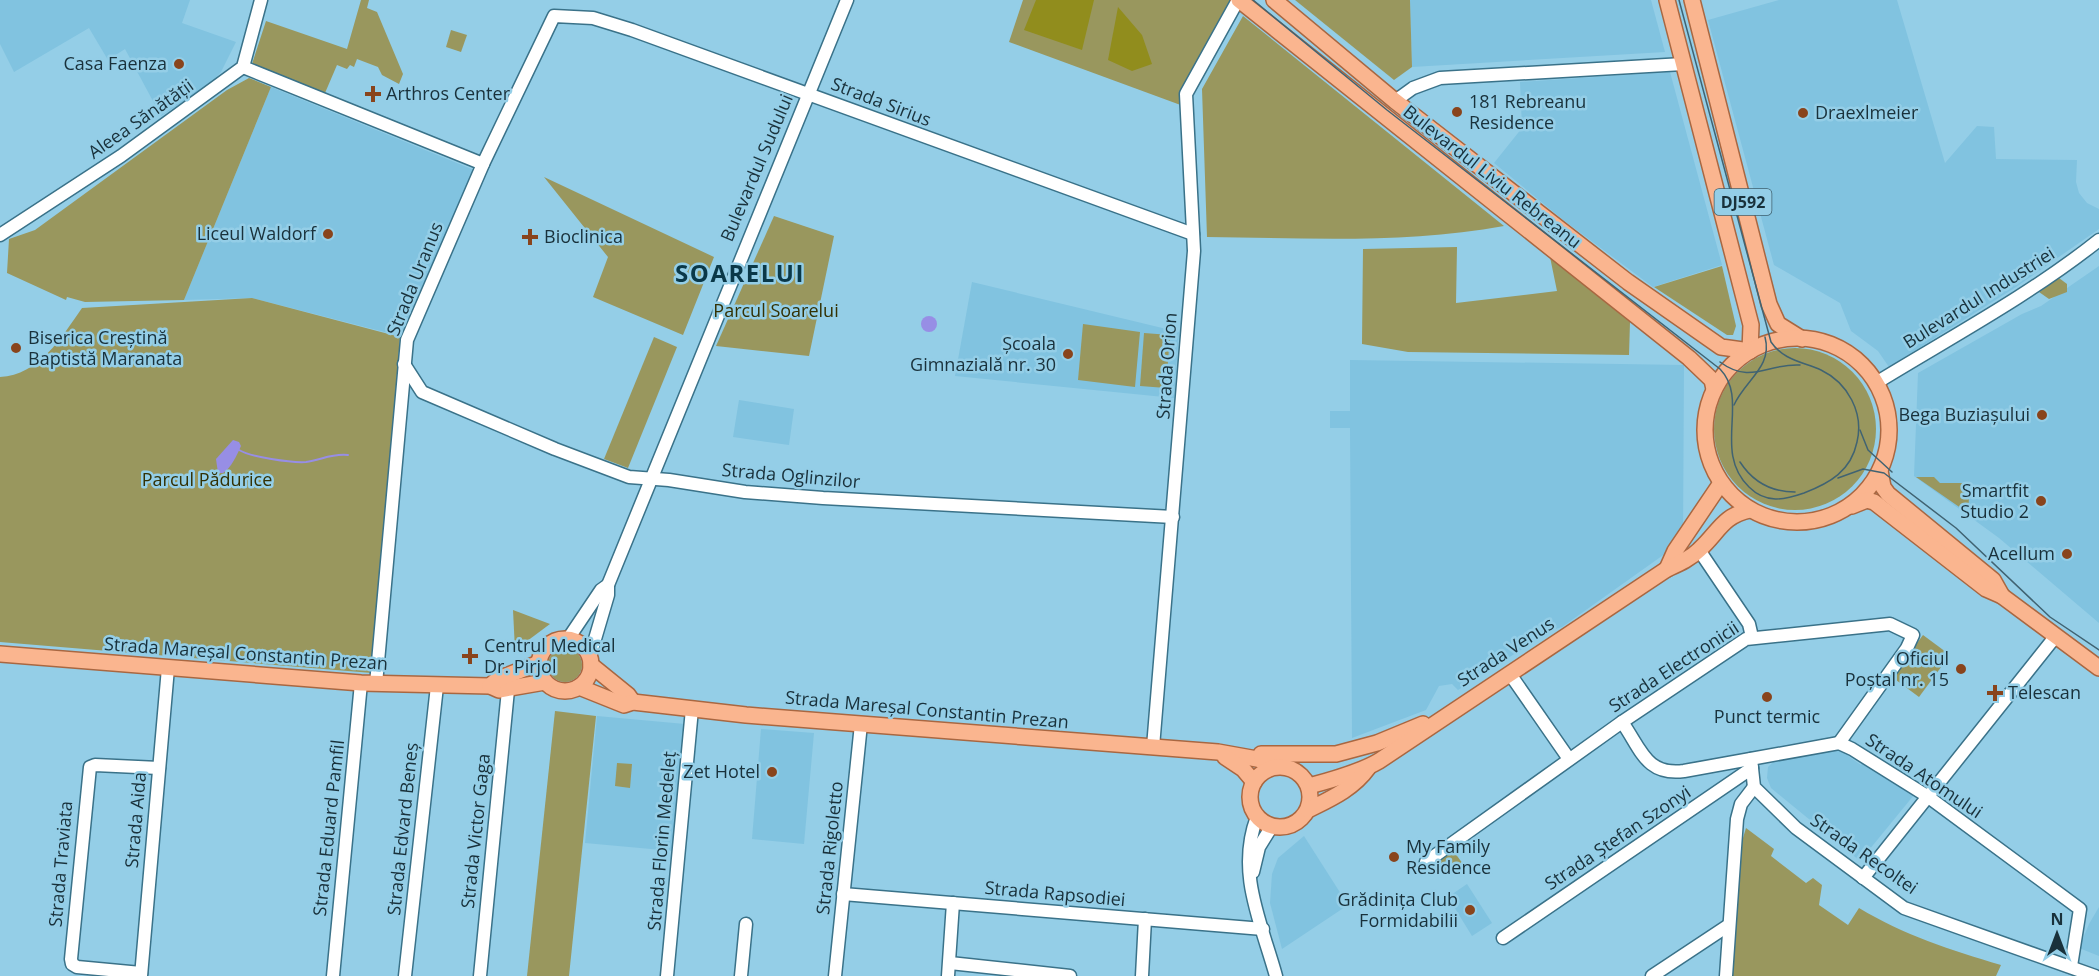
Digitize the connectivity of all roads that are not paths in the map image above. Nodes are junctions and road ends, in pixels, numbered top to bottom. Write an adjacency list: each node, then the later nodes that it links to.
1 (261, 0): 9 (street)
2 (847, 0): 10 (street, Bulevardul Sudului)
3 (1239, 0): 13 (street, Strada Orion); 20 (main road, Bulevardul Liviu Rebreanu)
4 (1274, 0): 11 (main road, Bulevardul Liviu Rebreanu)
5 (1667, 0): 8 (main road, DJ592)
6 (1692, 0): 16 (main road, DJ592)
7 (554, 16): 10 (street, Strada Sirius); 12 (street, Strada Uranus)
8 (1683, 64): 11 (street); 17 (main road, DJ592)
9 (243, 67): 12 (street); 14 (street, Aleea Sănătății)
10 (808, 93): 13 (street, Strada Sirius); 24 (street, Bulevardul Sudului)
11 (1395, 101): 17 (main road, Bulevardul Liviu Rebreanu)
12 (483, 164): 18 (street, Strada Uranus)
13 (1193, 234): 28 (street, Strada Orion)
14 (0, 235)
15 (2099, 240): 19 (street, Bulevardul Industriei)
16 (1802, 339): 17 (main road, DJ592); 19 (main road, DJ592)
17 (1749, 351): 20 (main road, DJ592)
18 (404, 364): 21 (street); 22 (street, Strada Uranus)
19 (1876, 383): 23 (main road, DJ592)
20 (1714, 389): 25 (main road, DJ592)
21 (422, 392): 22 (street); 24 (street, Strada Oglinzilor)
22 (402, 401): 43 (street, Strada Uranus)
23 (1880, 471): 26 (main road, DJ592); 32 (main road, DJ592)
24 (649, 480): 28 (street, Strada Oglinzilor); 31 (street, Bulevardul Sudului)
25 (1721, 483): 27 (main road, DJ592); 30 (main road, Strada Venus)
26 (1846, 508): 27 (main road, DJ592); 32 (main road, DJ592)
27 (1750, 510): 29 (main road, Strada Venus)
28 (1173, 517): 54 (street, Strada Orion)
29 (1699, 550): 30 (main road, Strada Venus); 33 (street)
30 (1667, 569): 41 (main road, Strada Venus)
31 (608, 585): 35 (street, Bulevardul Sudului); 37 (street, Bulevardul Sudului)
32 (2002, 596): 34 (main road, DJ592)
33 (1752, 637): 51 (street, Strada Electronicii); 53 (street, Strada Electronicii)
34 (2055, 637): 40 (main road, DJ592); 64 (street)
35 (568, 639): 37 (main road); 38 (main road)
36 (0, 654): 39 (main road, Strada Mareșal Constantin Prezan)
37 (591, 661): 46 (main road); 48 (main road)
38 (539, 663): 42 (main road); 45 (main road, Strada Mareșal Constantin Prezan)
39 (168, 668): 43 (main road, Strada Mareșal Constantin Prezan); 59 (street, Strada Aida)
40 (2099, 668)
41 (1510, 674): 50 (main road, Strada Venus); 56 (street)
42 (545, 682): 46 (main road); 47 (main road, Strada Mareșal Constantin Prezan)
43 (369, 683): 44 (main road, Strada Mareșal Constantin Prezan); 81 (street, Strada Eduard Pamfil)
44 (437, 686): 45 (main road, Strada Mareșal Constantin Prezan); 82 (street, Strada Edvard Beneș)
45 (490, 686): 47 (main road, Strada Mareșal Constantin Prezan)
46 (579, 687): 48 (main road, Strada Mareșal Constantin Prezan)
47 (508, 690): 83 (street, Strada Victor Gaga)
48 (633, 702): 49 (main road, Strada Mareșal Constantin Prezan)
49 (692, 709): 52 (main road, Strada Mareșal Constantin Prezan); 84 (street, Strada Florin Medeleț)
50 (1446, 715): 55 (main road); 60 (main road, Strada Venus)
51 (1622, 722): 56 (street, Strada Electronicii); 57 (street, Strada Atomului)
52 (861, 724): 54 (main road, Strada Mareșal Constantin Prezan); 71 (street, Strada Rigoletto)
53 (1839, 743): 57 (street, Strada Atomului); 64 (street, Strada Atomului)
54 (1153, 747): 55 (main road, Strada Mareșal Constantin Prezan)
55 (1220, 753): 58 (main road, Strada Mareșal Constantin Prezan); 61 (main road)
56 (1569, 759): 68 (street, Strada Electronicii)
57 (1752, 764): 63 (street); 77 (street, Strada Ștefan Szonyi)
58 (1281, 766): 61 (main road); 62 (main road)
59 (159, 768): 80 (street, Strada Aida); 80 (street, Strada Traviata)
60 (1368, 768): 62 (main road, Strada Venus); 65 (main road, Strada Venus)
61 (1254, 782): 66 (main road)
62 (1309, 786): 65 (main road)
63 (1754, 787): 69 (street, Strada Recoltei); 75 (street)
64 (1928, 796): 69 (street); 78 (street, Strada Atomului)
65 (1308, 810): 67 (main road)
66 (1257, 817): 67 (main road); 70 (street)
67 (1272, 826): 70 (street)
68 (1426, 862)
69 (1863, 878): 78 (street, Strada Recoltei)
70 (1250, 885): 76 (street)
71 (843, 894): 72 (street, Strada Rapsodiei); 86 (street, Strada Rigoletto)
72 (953, 903): 73 (street, Strada Rapsodiei); 79 (street)
73 (1145, 919): 76 (street, Strada Rapsodiei); 88 (street)
74 (746, 924): 85 (street)
75 (1729, 925): 90 (street); 91 (street)
76 (1263, 929): 89 (street)
77 (1503, 938)
78 (2071, 966): 92 (street, Strada Recoltei)
79 (949, 970): 87 (street)
80 (141, 975)
81 (333, 976)
82 (405, 976)
83 (480, 976)
84 (667, 976)
85 (741, 976)
86 (836, 976)
87 (1070, 976)
88 (1142, 976)
89 (1276, 976)
90 (1652, 976)
91 (1726, 976)
92 (2095, 976)

